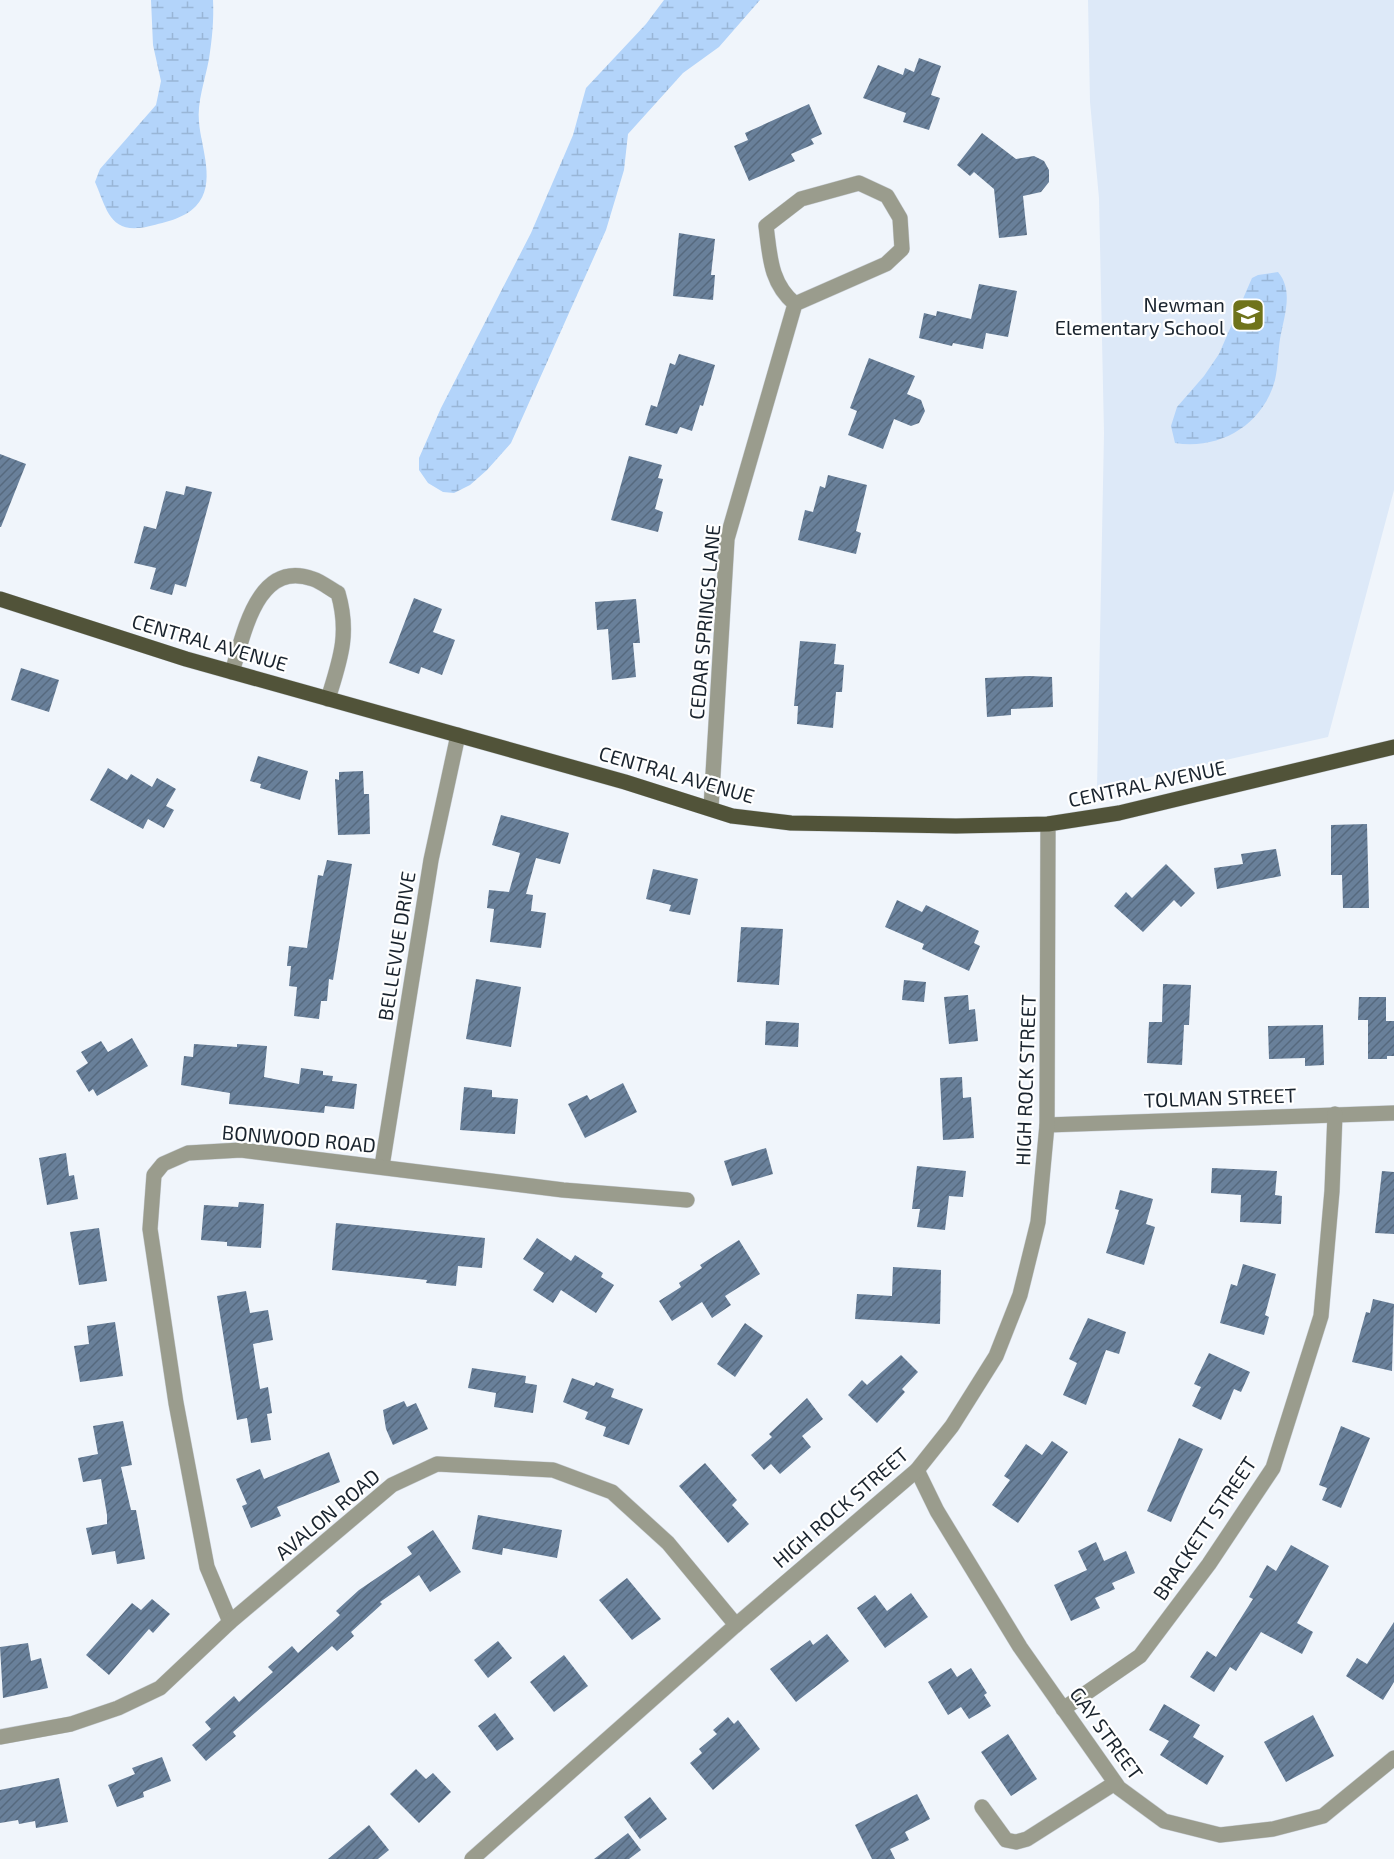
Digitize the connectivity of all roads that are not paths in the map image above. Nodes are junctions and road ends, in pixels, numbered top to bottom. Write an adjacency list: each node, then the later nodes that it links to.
1 (795, 304): 1 (street); 7 (street, CEDAR SPRINGS LANE)
2 (0, 599): 3 (main road, CENTRAL AVENUE)
3 (232, 672): 4 (main road, CENTRAL AVENUE); 4 (street)
4 (328, 699): 5 (main road, CENTRAL AVENUE)
5 (458, 735): 7 (main road, CENTRAL AVENUE); 12 (street, BELLEVUE DRIVE)
6 (1394, 747): 8 (main road, CENTRAL AVENUE)
7 (711, 808): 8 (main road, CENTRAL AVENUE)
8 (1048, 824): 11 (street, HIGH ROCK STREET)
9 (1394, 1113): 10 (street, TOLMAN STREET)
10 (1335, 1114): 11 (street, TOLMAN STREET); 17 (street, BRACKETT STREET)
11 (1047, 1125): 14 (street, HIGH ROCK STREET)
12 (382, 1166): 13 (street, BONWOOD ROAD); 15 (street, BONWOOD ROAD)
13 (687, 1200)
14 (917, 1470): 16 (street, HIGH ROCK STREET); 17 (street, GAY STREET)
15 (230, 1622): 16 (street, AVALON ROAD); 18 (street, AVALON ROAD)
16 (736, 1625): 22 (street, HIGH ROCK STREET)
17 (1064, 1709): 20 (street, GAY STREET)
18 (0, 1737)
19 (1394, 1758): 20 (street, GAY STREET)
20 (1115, 1783): 21 (street)
21 (982, 1807)
22 (472, 1859)

